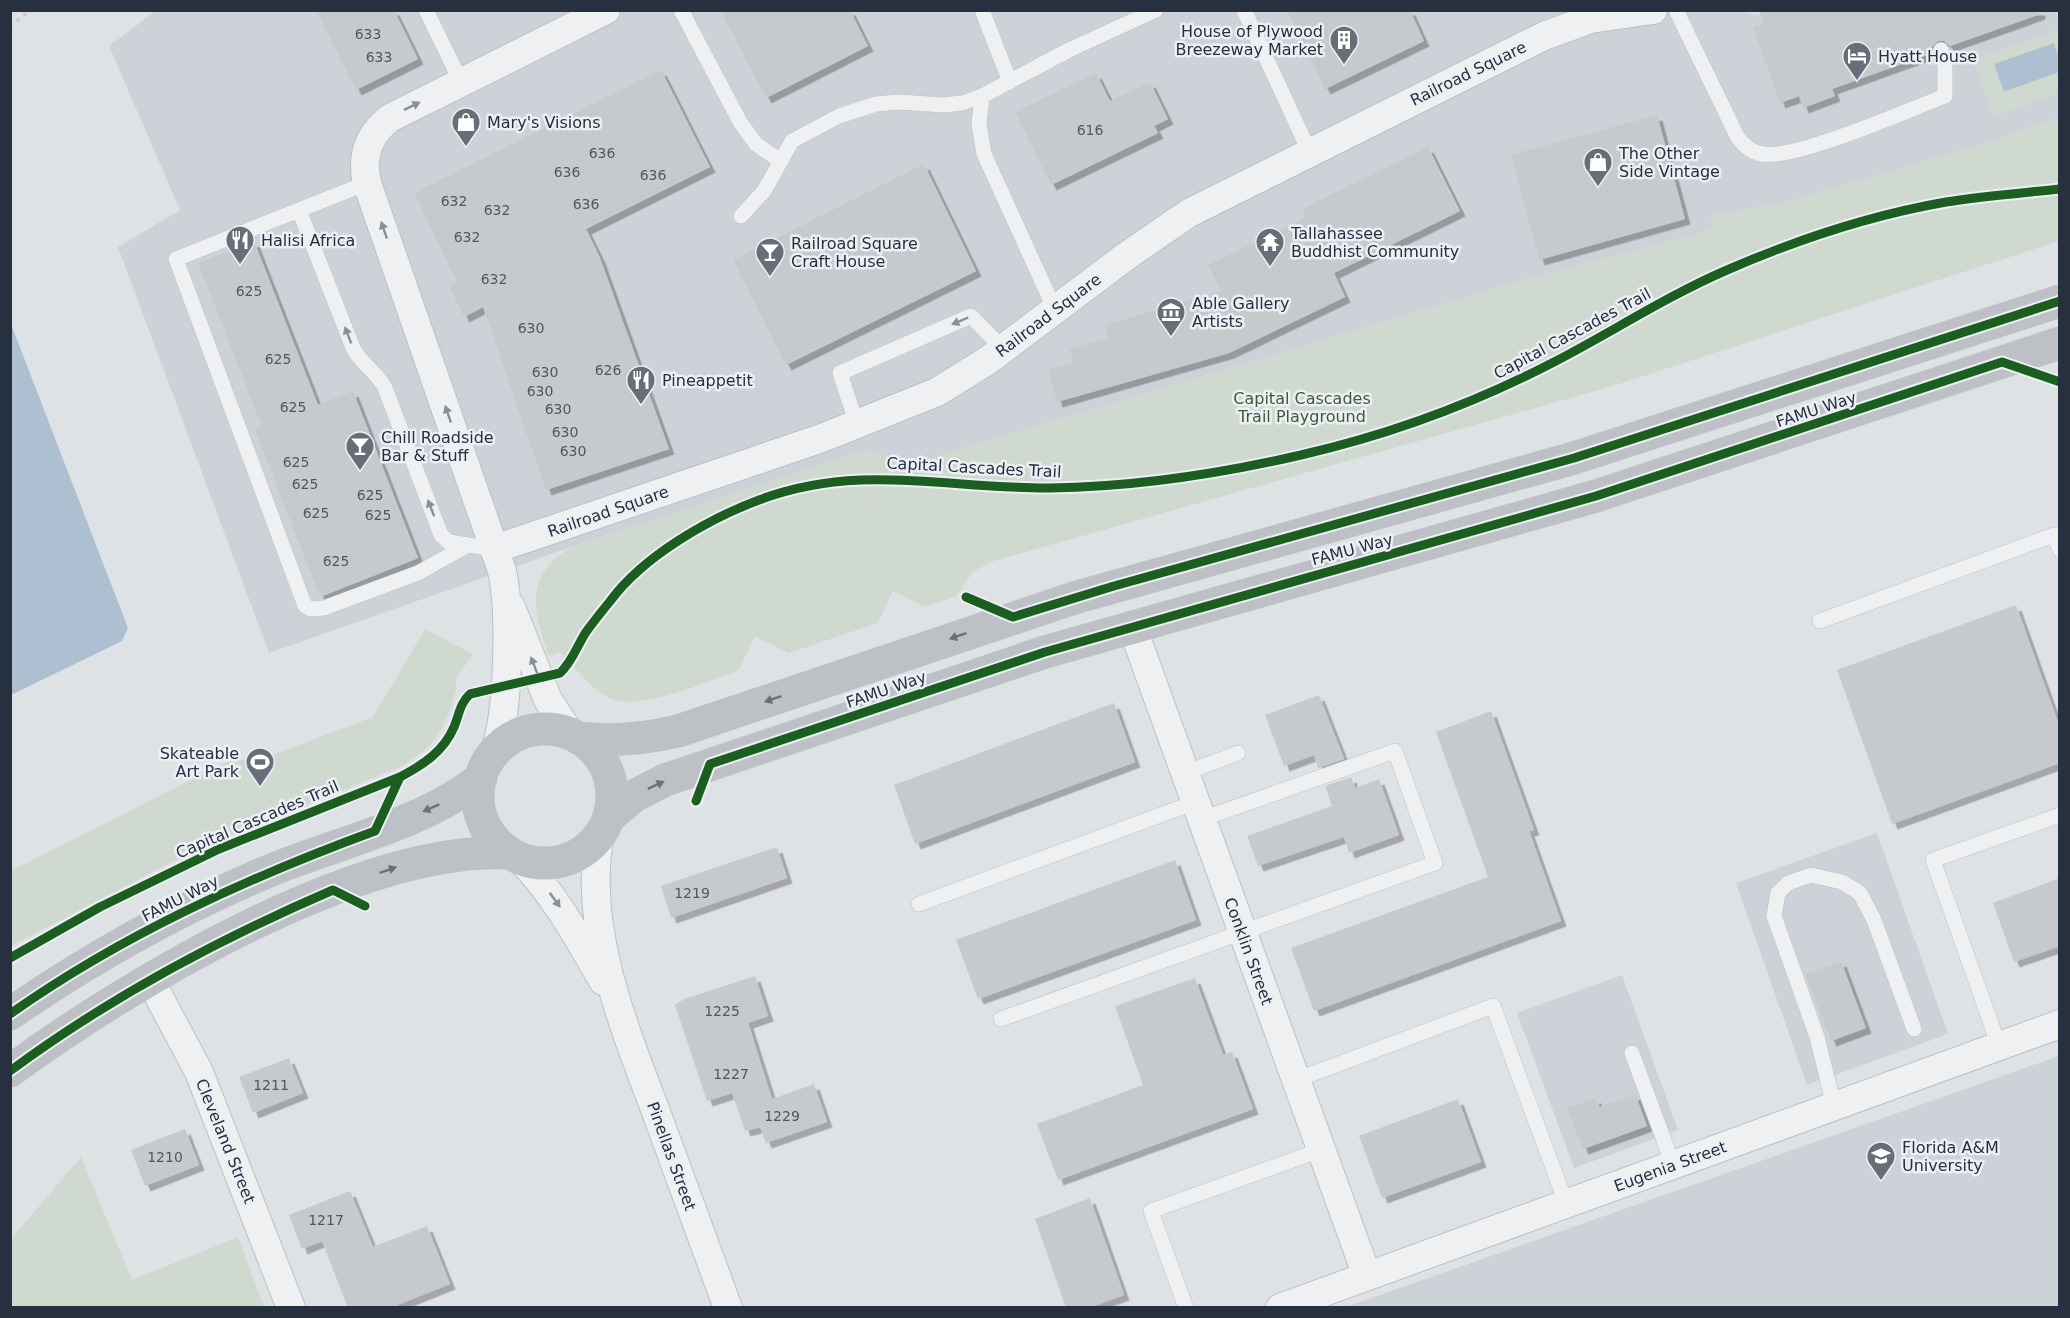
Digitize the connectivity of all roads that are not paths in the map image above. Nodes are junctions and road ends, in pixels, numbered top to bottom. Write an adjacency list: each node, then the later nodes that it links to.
1 (426, 10): 11 (lane)
2 (681, 10): 15 (lane)
3 (982, 10): 12 (lane)
4 (1156, 10): 12 (lane)
5 (1244, 10): 14 (lane)
6 (1653, 10): 9 (street, Railroad Square)
7 (1676, 10): 10 (lane)
8 (590, 14): 11 (street)
9 (1575, 17): 14 (street, Railroad Square)
10 (1941, 50)
11 (461, 82): 16 (street, one-way to 11)
12 (1010, 82): 13 (lane)
13 (982, 96): 15 (lane); 20 (lane)
14 (1309, 152): 20 (street, Railroad Square)
15 (780, 160): 18 (lane)
16 (367, 183): 17 (lane); 24 (street, one-way to 16)
17 (299, 210): 24 (lane, one-way to 17); 24 (lane)
18 (741, 216)
19 (2060, 301): 29 (street, FAMU Way, one-way to 29)
20 (1055, 310): 22 (street, Railroad Square)
21 (2060, 343): 28 (street, FAMU Way)
22 (1003, 349): 23 (street, Railroad Square); 23 (lane, one-way to 23)
23 (857, 425): 24 (street, Railroad Square)
24 (481, 547): 26 (street)
25 (2060, 550): 27 (lane)
26 (506, 594): 29 (street, one-way to 26); 31 (street)
27 (1820, 621)
28 (1132, 626): 32 (street, Conklin Street); 35 (street, FAMU Way, one-way to 28)
29 (574, 736): 31 (street, FAMU Way); 35 (street)
30 (1238, 753): 32 (lane)
31 (488, 766): 36 (street); 41 (street, FAMU Way, one-way to 41)
32 (1185, 773): 33 (street, Conklin Street)
33 (1199, 811): 37 (lane); 38 (street, Conklin Street); 38 (lane)
34 (2060, 815): 45 (lane)
35 (605, 826): 36 (street, FAMU Way); 40 (street, Pinellas Street)
36 (513, 855): 39 (street, FAMU Way, one-way to 36); 40 (street, Pinellas Street, one-way to 40)
37 (919, 904)
38 (1242, 932): 42 (lane); 48 (street, Conklin Street)
39 (150, 980): 47 (street, FAMU Way); 54 (street, Cleveland Street)
40 (616, 1004): 55 (street, Pinellas Street)
41 (10, 1014)
42 (1001, 1019)
43 (2060, 1024): 45 (street, Eugenia Street)
44 (1914, 1029): 49 (lane)
45 (1999, 1046): 49 (street, Eugenia Street)
46 (1632, 1053): 51 (lane)
47 (10, 1071)
48 (1296, 1080): 50 (street, Conklin Street); 52 (lane)
49 (1834, 1106): 51 (street, Eugenia Street)
50 (1321, 1150): 53 (street, Conklin Street); 56 (lane)
51 (1674, 1165): 52 (street, Eugenia Street)
52 (1566, 1203): 53 (street, Eugenia Street)
53 (1367, 1276): 57 (street, Eugenia Street)
54 (291, 1308)
55 (728, 1308)
56 (1186, 1308)
57 (1280, 1308)

